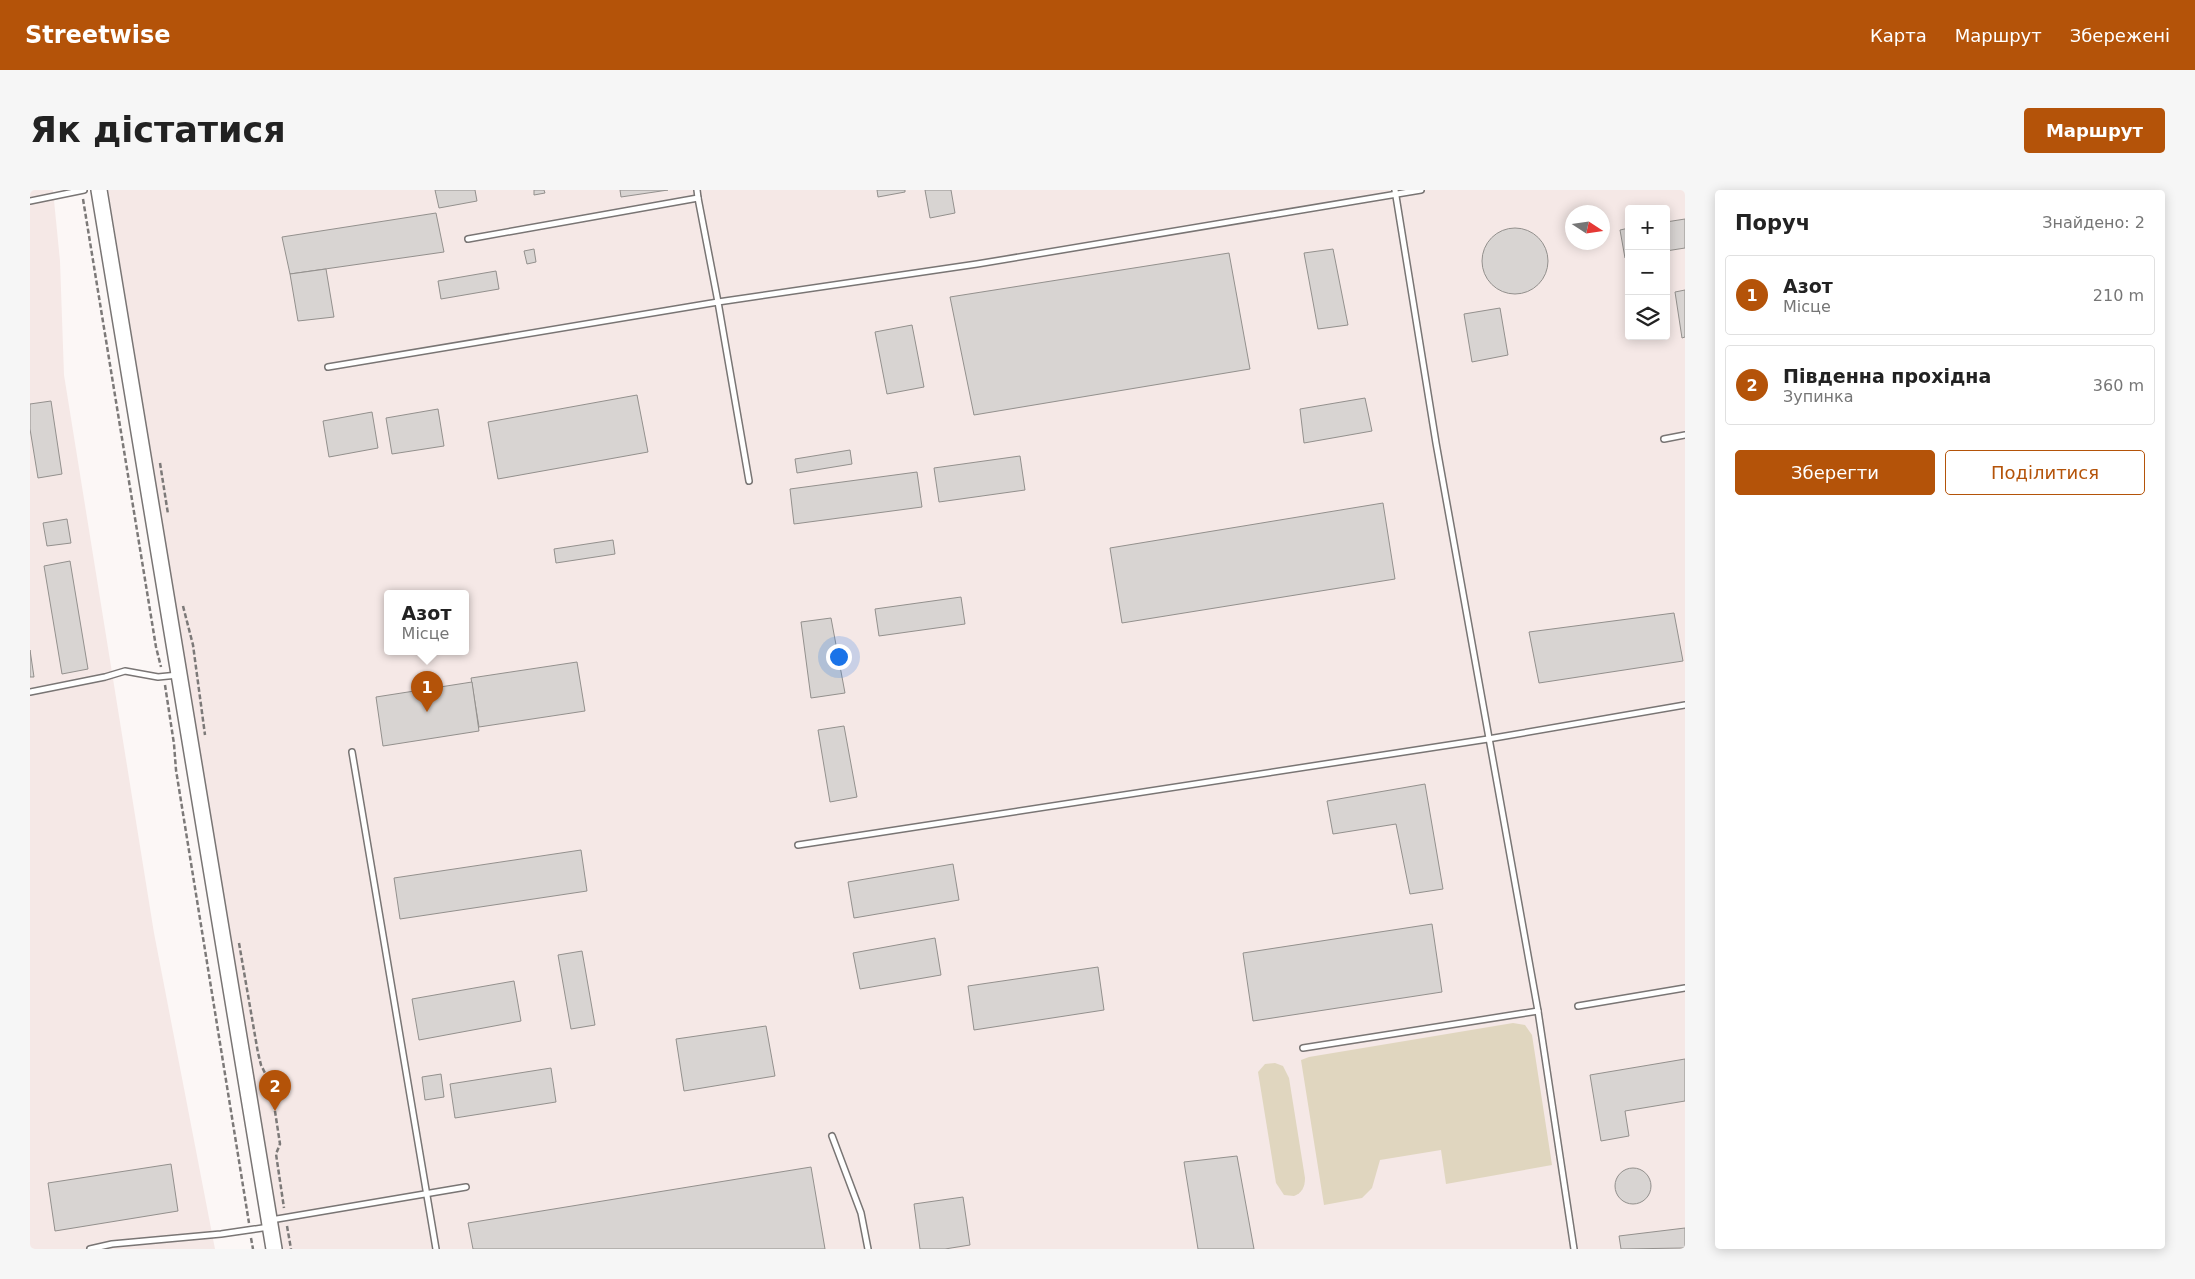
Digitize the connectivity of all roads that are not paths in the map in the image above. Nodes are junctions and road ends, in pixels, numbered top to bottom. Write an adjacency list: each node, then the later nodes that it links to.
1 (82, 190): 7 (lane)
2 (99, 190): 14 (main road)
3 (697, 190): 6 (lane)
4 (1421, 190): 5 (lane)
5 (1395, 192): 9 (lane); 17 (lane)
6 (698, 198): 8 (lane); 9 (lane)
7 (30, 201)
8 (468, 239)
9 (718, 302): 10 (lane); 13 (lane)
10 (328, 367)
11 (1685, 435): 12 (lane)
12 (1664, 439)
13 (749, 482)
14 (171, 676): 15 (lane); 27 (main road)
15 (30, 692)
16 (1685, 705): 17 (lane)
17 (1488, 738): 19 (lane); 22 (lane)
18 (352, 752): 26 (lane)
19 (798, 845)
20 (1685, 988): 21 (lane)
21 (1578, 1006)
22 (1538, 1011): 23 (lane); 32 (lane)
23 (1303, 1048)
24 (832, 1136): 31 (lane)
25 (466, 1187): 26 (lane)
26 (428, 1194): 27 (lane); 30 (lane)
27 (269, 1224): 28 (lane); 29 (main road)
28 (90, 1249)
29 (274, 1249)
30 (436, 1249)
31 (868, 1249)
32 (1574, 1249)

